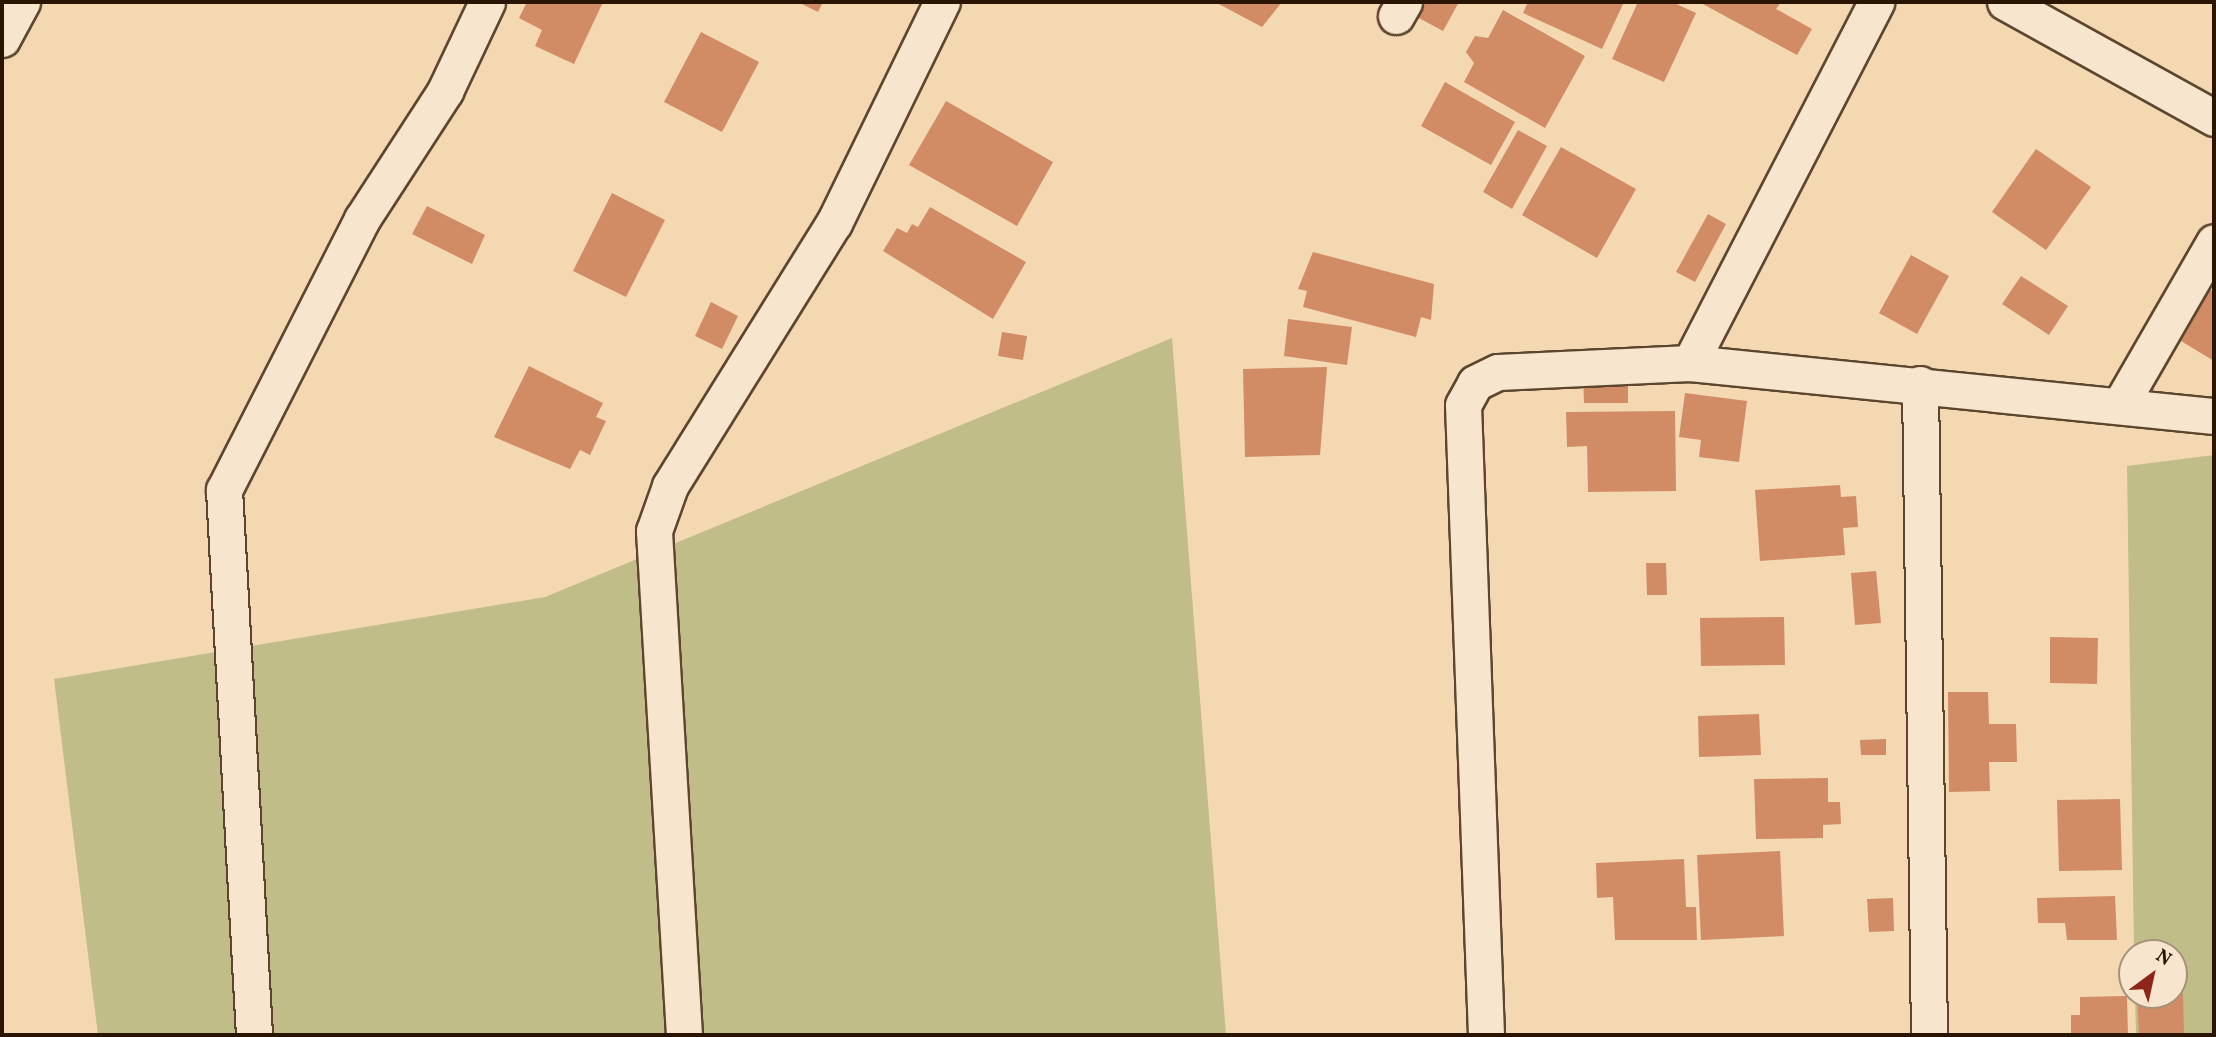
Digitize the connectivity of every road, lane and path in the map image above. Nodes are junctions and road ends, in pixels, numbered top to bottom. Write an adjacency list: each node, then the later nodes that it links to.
1 (22, 2): 6 (street)
2 (487, 2): 13 (street)
3 (942, 2): 14 (street)
4 (1876, 2): 9 (street)
5 (2005, 2): 7 (street)
6 (2, 39)
7 (2214, 118)
8 (2214, 242): 11 (street)
9 (1690, 363): 10 (street); 15 (street)
10 (1920, 384): 11 (street); 16 (street)
11 (2120, 405): 12 (street)
12 (2214, 415)
13 (254, 1035)
14 (684, 1035)
15 (1486, 1035)
16 (1929, 1035)

